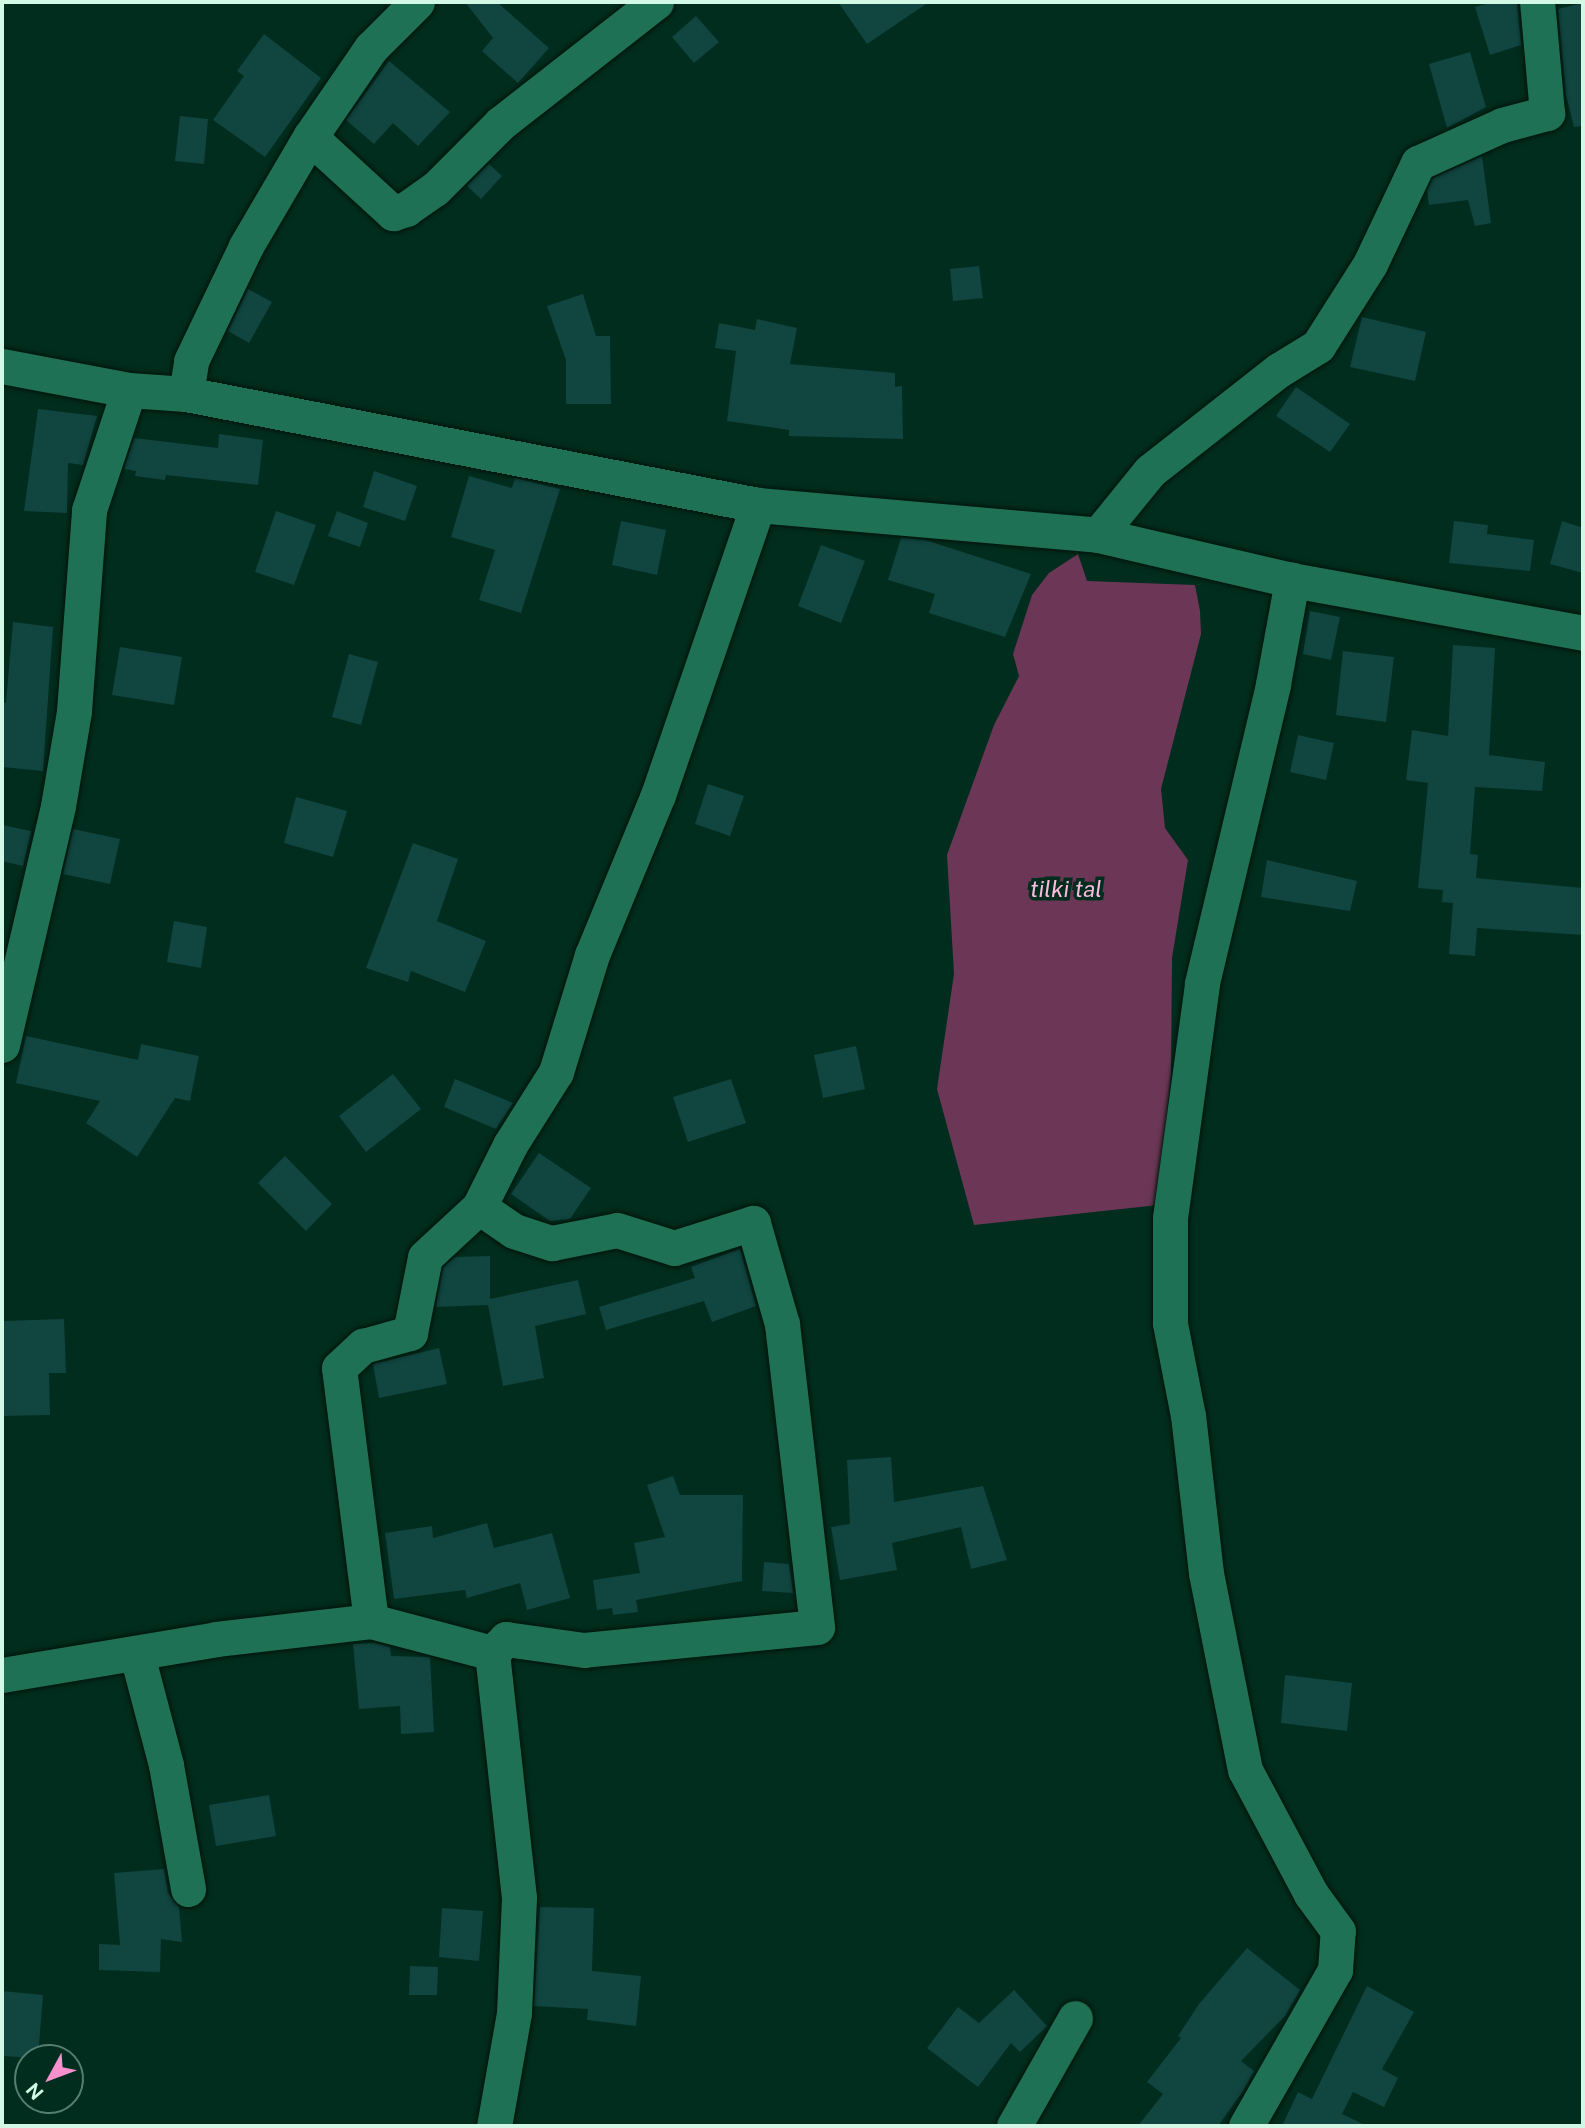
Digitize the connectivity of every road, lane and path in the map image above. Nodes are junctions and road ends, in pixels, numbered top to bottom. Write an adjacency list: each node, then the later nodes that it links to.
1 (417, 2): 4 (street)
2 (656, 2): 4 (street)
3 (1537, 2): 9 (street)
4 (310, 137): 7 (street)
5 (2, 366): 6 (street)
6 (129, 390): 7 (street); 12 (street)
7 (186, 394): 8 (street)
8 (758, 505): 9 (street); 13 (street)
9 (1098, 534): 10 (street)
10 (1292, 580): 11 (street); 22 (street)
11 (1583, 633)
12 (2, 1045)
13 (479, 1207): 14 (street); 15 (street)
14 (371, 1621): 15 (street); 16 (street)
15 (492, 1653): 20 (street)
16 (137, 1655): 17 (street); 18 (street)
17 (2, 1675)
18 (188, 1889)
19 (1075, 2018): 21 (street)
20 (494, 2126)
21 (1014, 2126)
22 (1246, 2126)

